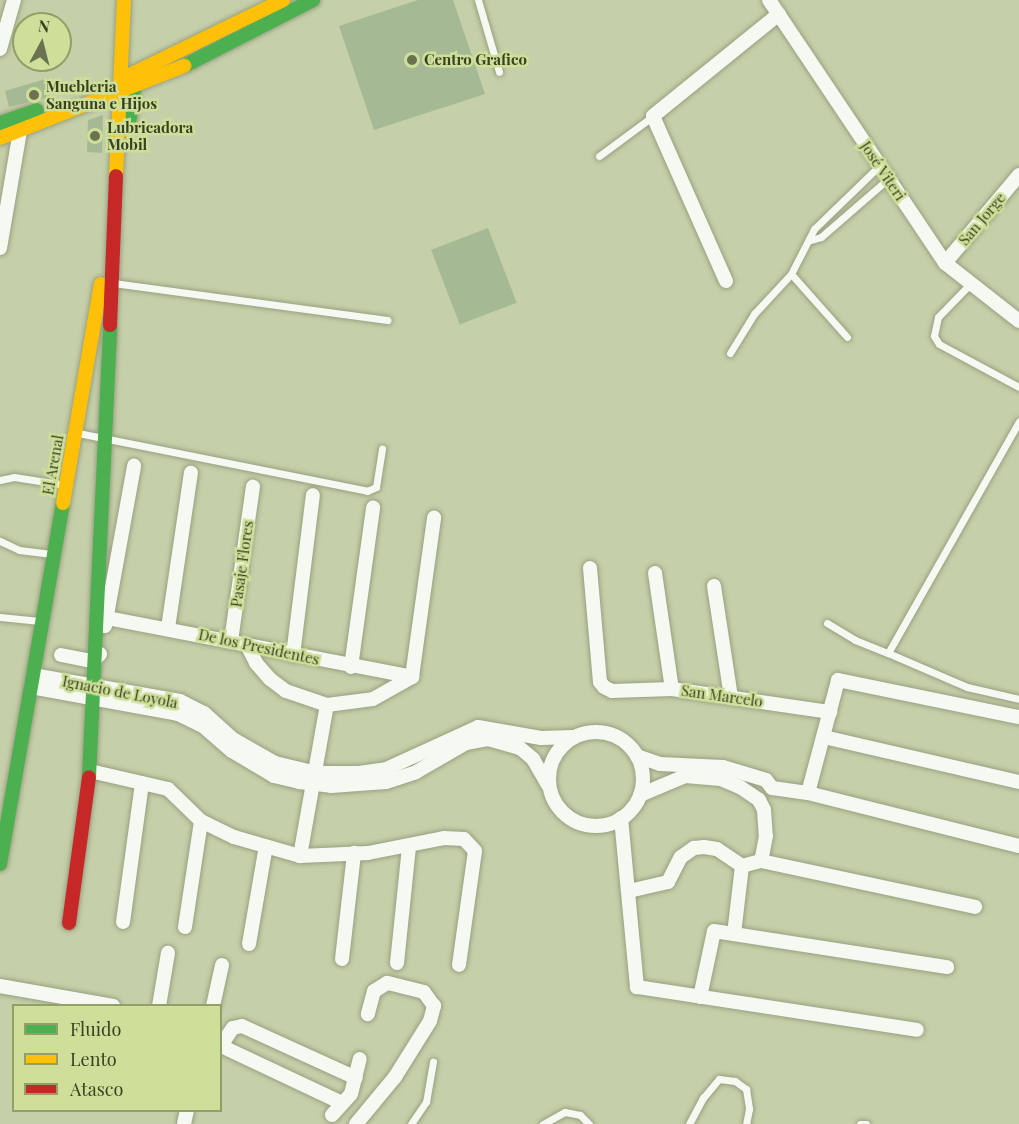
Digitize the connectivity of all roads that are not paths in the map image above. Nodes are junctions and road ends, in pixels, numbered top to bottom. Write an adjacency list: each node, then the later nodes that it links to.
1 (15, 0): 8 (street)
2 (124, 0): 71 (street)
3 (284, 0): 9 (street)
4 (313, 0): 11 (street)
5 (478, 0): 10 (lane)
6 (769, 0): 7 (street, José Viteri)
7 (779, 14): 12 (street); 17 (street, José Viteri)
8 (0, 49)
9 (137, 72): 11 (street, El Arenal); 13 (street)
10 (499, 72)
11 (135, 89): 14 (street); 24 (street, El Arenal)
12 (653, 116): 16 (lane); 25 (street)
13 (0, 123)
14 (20, 130): 15 (street); 21 (street)
15 (0, 138)
16 (599, 156)
17 (879, 166): 19 (street, José Viteri); 20 (lane)
18 (1019, 175): 22 (street, San Jorge)
19 (888, 179): 20 (lane); 22 (street, José Viteri)
20 (811, 240): 23 (lane)
21 (0, 248)
22 (945, 262): 26 (street, José Viteri)
23 (791, 274): 29 (lane); 30 (lane)
24 (101, 281): 27 (lane); 33 (street, El Arenal)
25 (726, 282)
26 (971, 283): 28 (street, José Viteri); 31 (lane)
27 (388, 320)
28 (1019, 321)
29 (848, 336)
30 (730, 352)
31 (1019, 387)
32 (1019, 421): 55 (lane)
33 (75, 433): 34 (lane); 38 (street, El Arenal)
34 (382, 448)
35 (134, 466): 49 (street)
36 (191, 473): 52 (street)
37 (0, 480): 38 (lane)
38 (66, 486): 44 (street, El Arenal)
39 (253, 487): 53 (street, Pasaje Flores)
40 (313, 495): 57 (street)
41 (372, 508): 58 (street)
42 (434, 518): 59 (street)
43 (0, 540): 44 (lane)
44 (54, 554): 50 (street, El Arenal)
45 (590, 568): 61 (street, San Marcelo)
46 (655, 573): 61 (street)
47 (714, 586): 62 (street)
48 (0, 617): 50 (lane)
49 (107, 618): 52 (street, De los Presidentes); 56 (street)
50 (43, 621): 60 (street, El Arenal)
51 (827, 623): 55 (lane)
52 (168, 628): 53 (street, De los Presidentes)
53 (231, 641): 54 (street, De los Presidentes)
54 (247, 645): 57 (street, De los Presidentes); 64 (street)
55 (888, 653): 63 (lane)
56 (61, 655)
57 (293, 655): 58 (street, De los Presidentes)
58 (351, 667): 59 (street, De los Presidentes)
59 (412, 677): 64 (street)
60 (32, 681): 72 (street, Ignacio de Loyola); 88 (street, El Arenal)
61 (672, 689): 62 (street, San Marcelo)
62 (731, 697): 65 (street, San Marcelo)
63 (1019, 699)
64 (327, 705): 72 (street)
65 (830, 712): 66 (street); 68 (street)
66 (1019, 717)
67 (573, 737): 69 (street); 70 (street, Ignacio de Loyola); 75 (street)
68 (824, 737): 73 (street); 77 (street)
69 (637, 756): 76 (street); 78 (street)
70 (421, 762): 72 (street, Ignacio de Loyola); 75 (street, Ignacio de Loyola)
71 (90, 771): 74 (street); 93 (street)
72 (315, 778): 86 (street)
73 (1019, 782)
74 (142, 783): 81 (street); 92 (street)
75 (548, 785): 80 (street)
76 (772, 788): 77 (street); 79 (street)
77 (808, 793): 83 (street)
78 (640, 795): 79 (street); 80 (street)
79 (759, 800): 87 (street)
80 (621, 818): 90 (street)
81 (201, 821): 82 (street); 94 (street)
82 (266, 846): 86 (street); 96 (street)
83 (1019, 846)
84 (409, 847): 85 (street); 99 (street); 101 (street)
85 (354, 854): 86 (street); 98 (street)
86 (300, 856)
87 (761, 861): 89 (street); 91 (street)
88 (0, 864)
89 (742, 866): 90 (street); 95 (street)
90 (629, 891): 104 (street)
91 (975, 907)
92 (123, 922)
93 (69, 923)
94 (186, 927)
95 (734, 934): 102 (street); 104 (street)
96 (249, 944)
97 (168, 953): 106 (street)
98 (342, 959)
99 (397, 963)
100 (222, 965): 107 (street)
101 (459, 965)
102 (948, 967)
103 (0, 986): 105 (street)
104 (700, 997): 109 (street)
105 (107, 1004)
106 (159, 1004)
107 (213, 1004)
108 (368, 1014): 116 (street)
109 (918, 1030)
110 (222, 1043): 114 (street)
111 (222, 1047): 115 (street)
112 (360, 1059): 114 (street)
113 (433, 1062): 119 (lane)
114 (356, 1078): 115 (street)
115 (346, 1099): 116 (street); 117 (street)
116 (370, 1107): 118 (street)
117 (332, 1115)
118 (356, 1124)
119 (411, 1124)
120 (543, 1124): 121 (lane)
121 (589, 1124)
122 (689, 1124): 123 (lane)
123 (746, 1124)
124 (861, 1124): 125 (lane)
125 (866, 1124)

